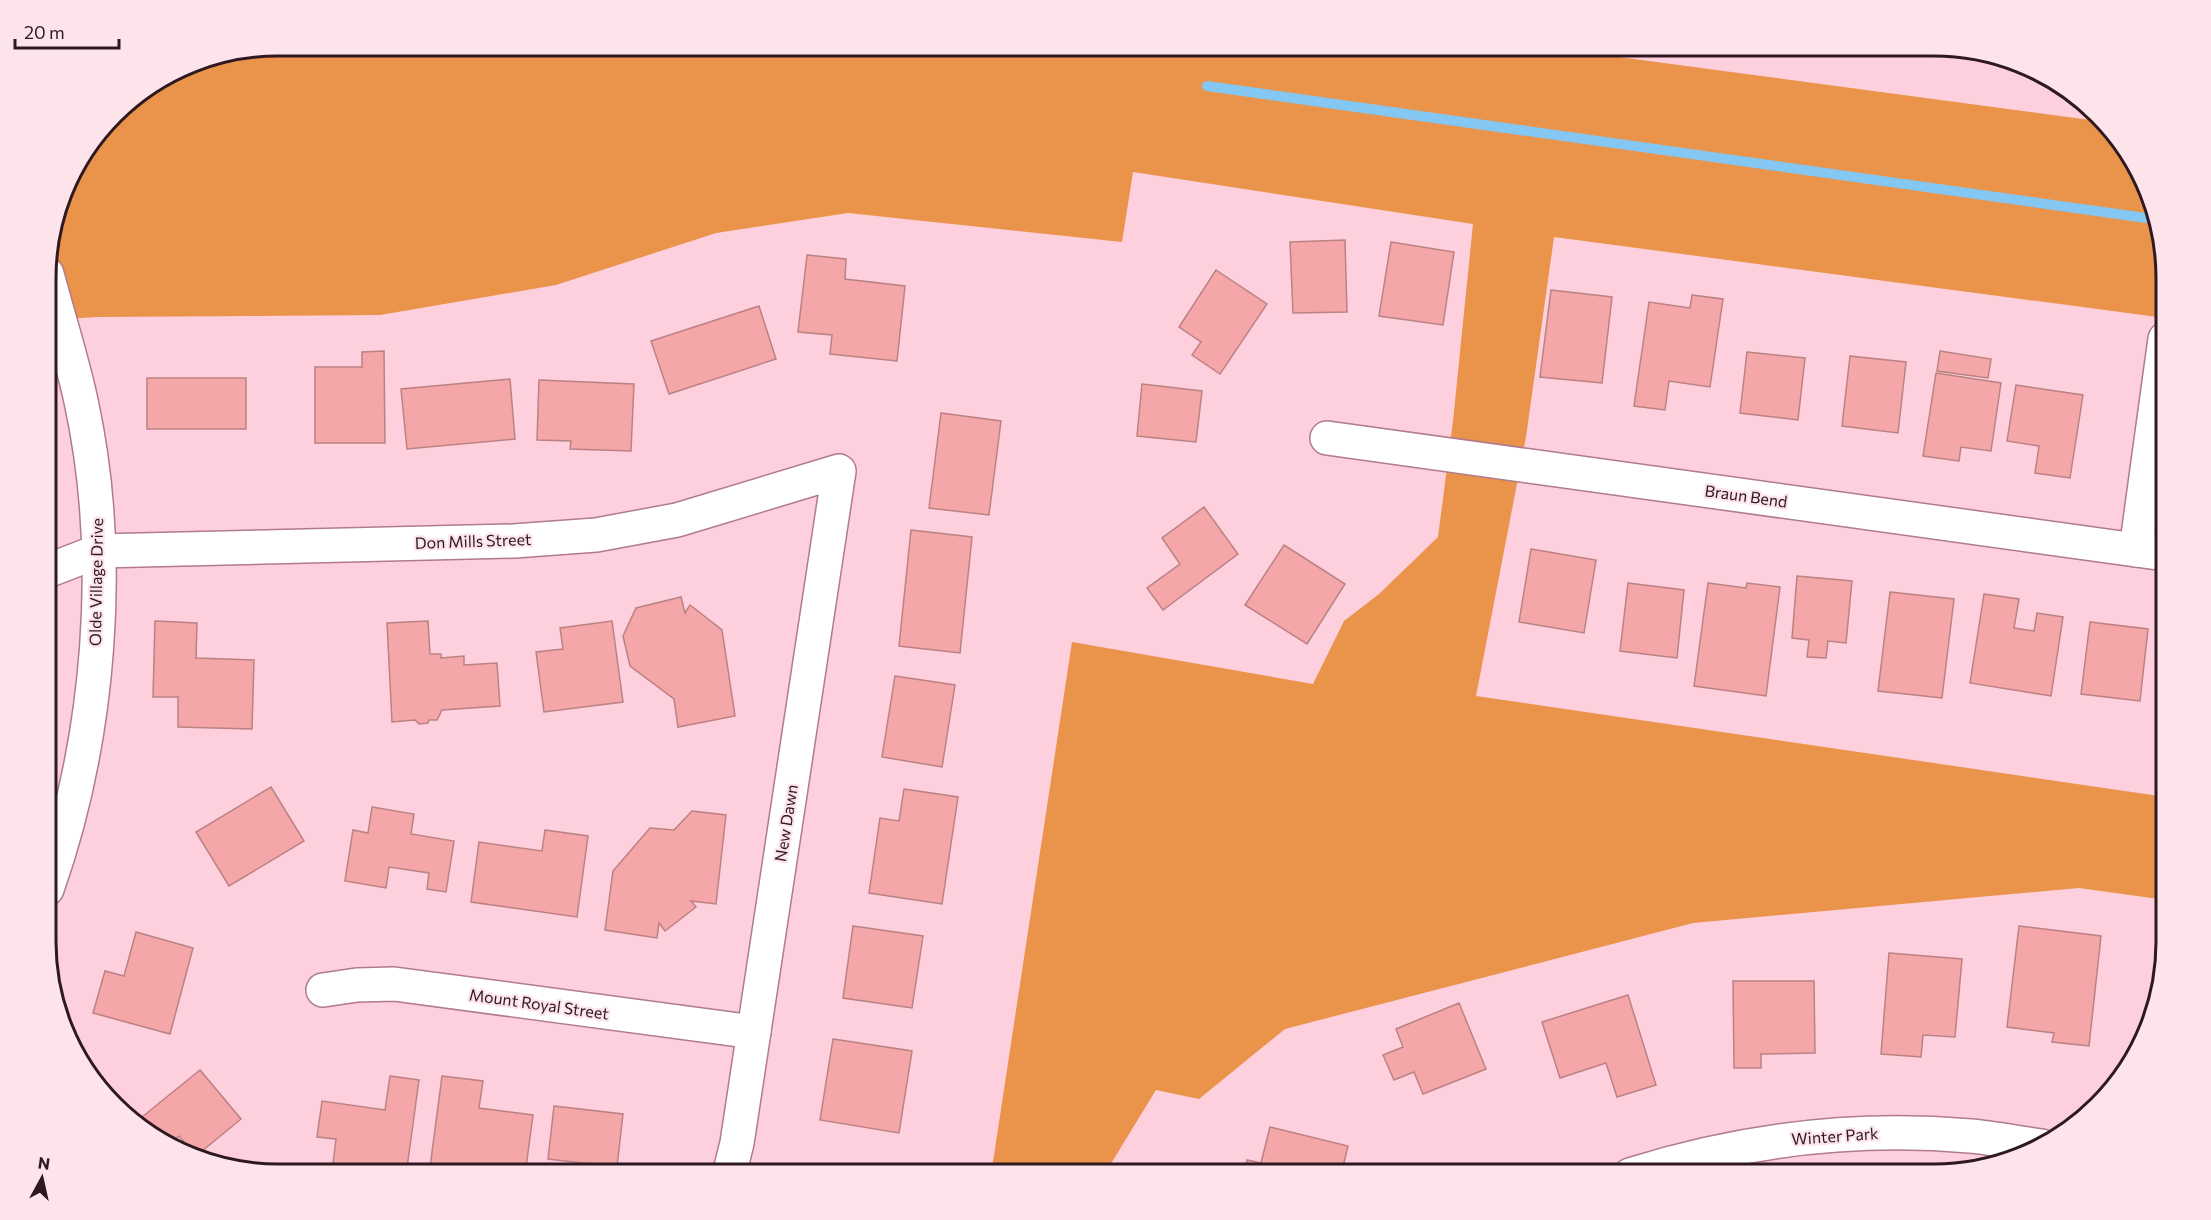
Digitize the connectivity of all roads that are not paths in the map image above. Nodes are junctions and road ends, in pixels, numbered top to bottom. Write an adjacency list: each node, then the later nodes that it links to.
1 (56, 308): 5 (street, Olde Village Drive)
2 (1327, 438): 6 (street, Braun Bend)
3 (839, 471): 5 (street, Don Mills Street); 10 (street, New Dawn)
4 (2156, 481): 6 (street)
5 (99, 551): 7 (street, Don Mills Street); 8 (street, Olde Village Drive)
6 (2151, 552)
7 (56, 568)
8 (56, 860)
9 (324, 990): 10 (street, Mount Royal Street)
10 (754, 1032): 12 (street, New Dawn)
11 (2028, 1144): 13 (street, Winter Park)
12 (732, 1164)
13 (1665, 1164)

